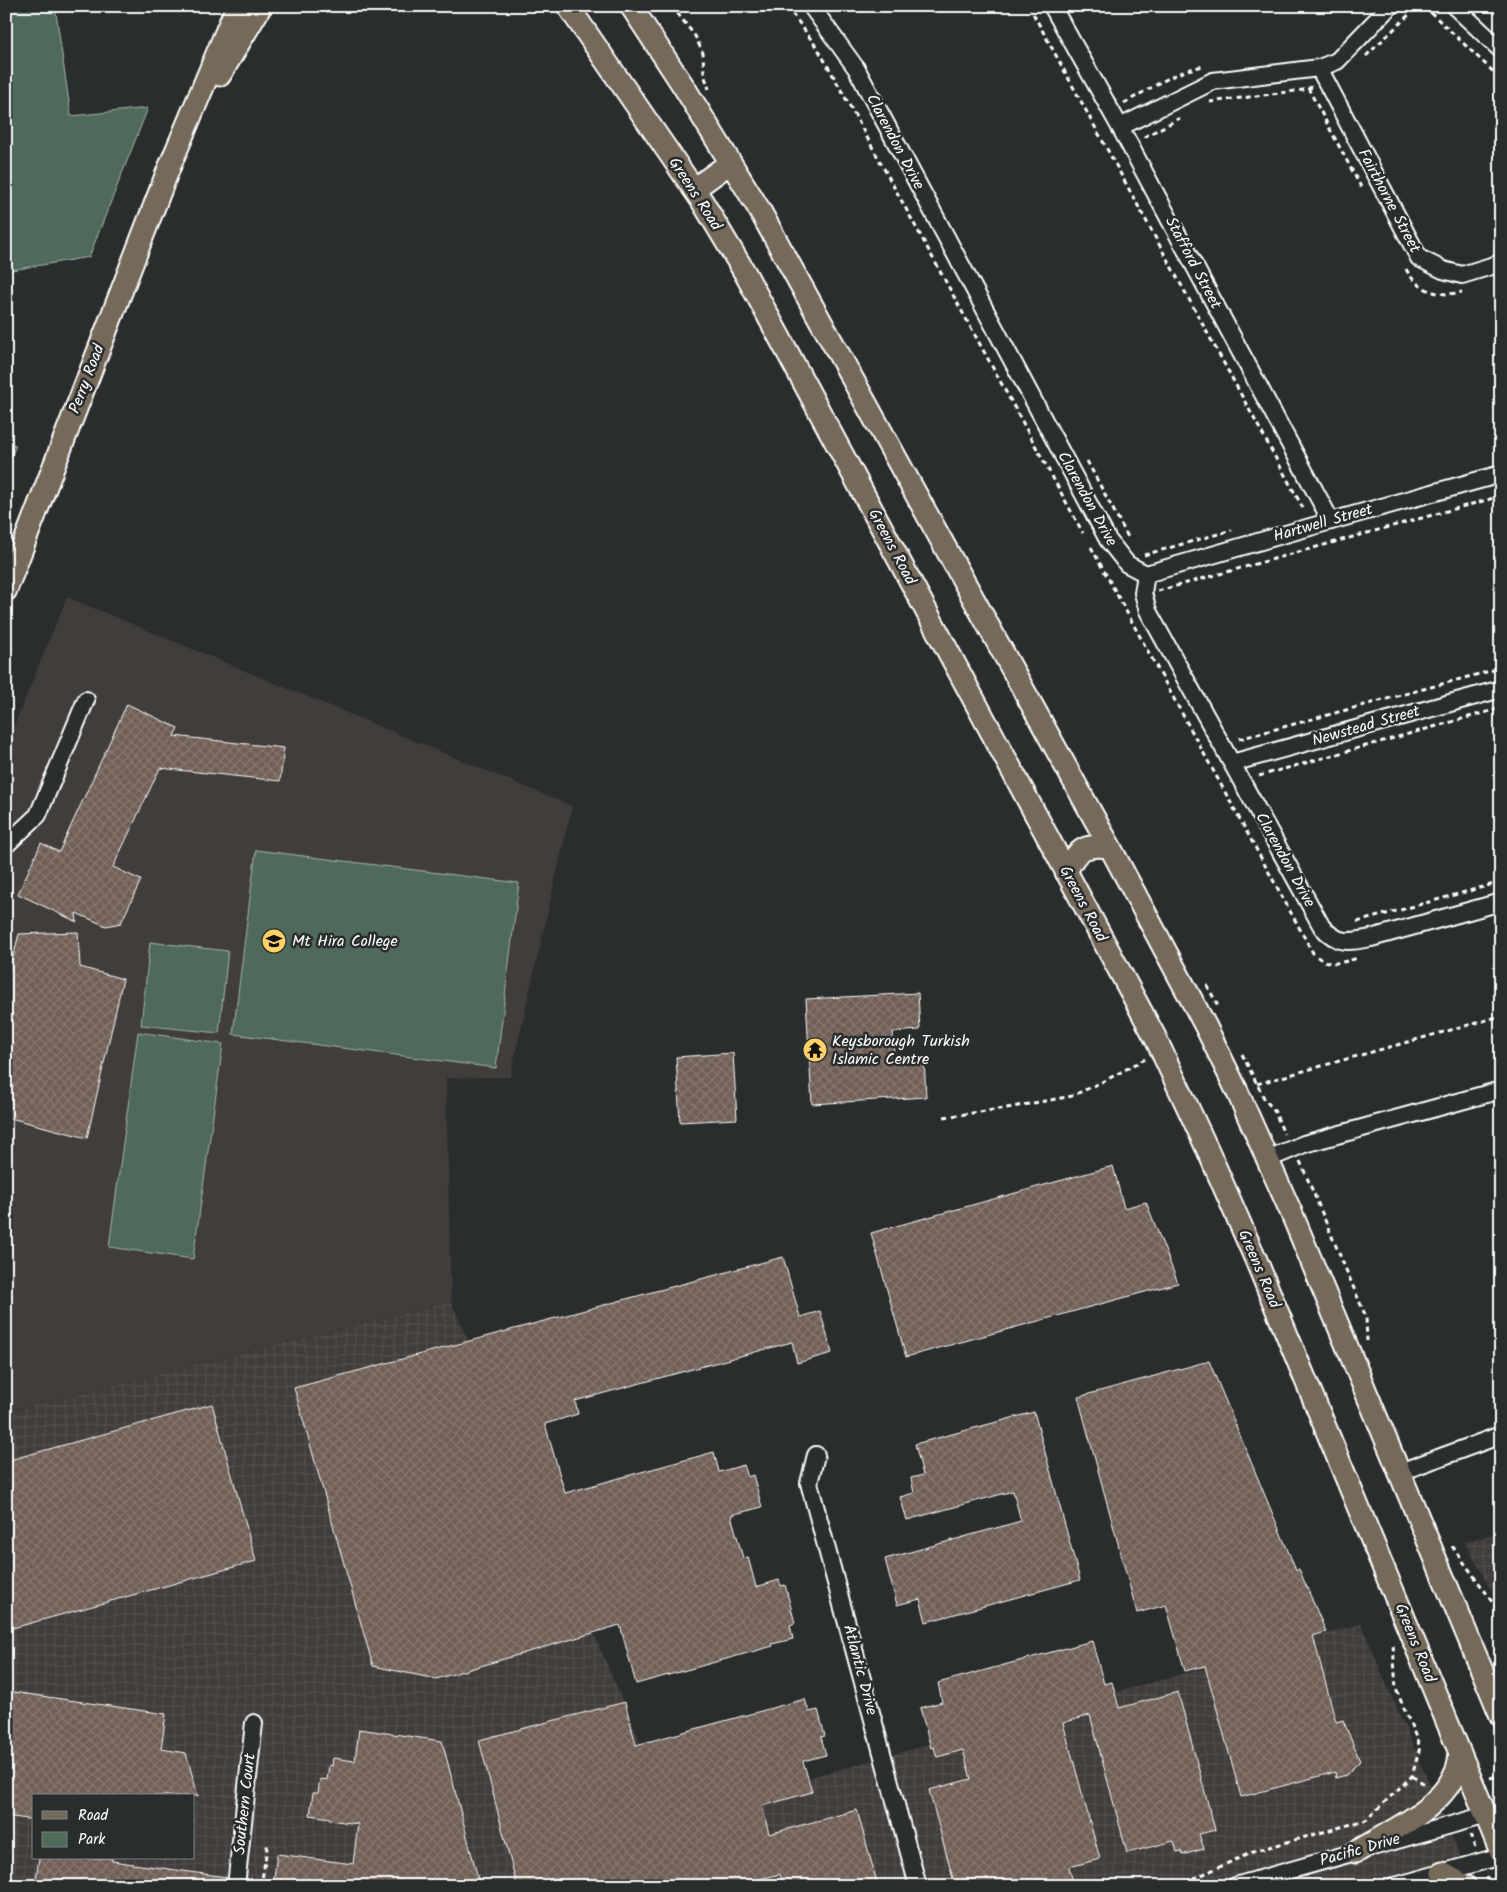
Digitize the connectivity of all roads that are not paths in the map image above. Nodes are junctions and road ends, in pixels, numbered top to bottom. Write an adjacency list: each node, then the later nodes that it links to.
1 (237, 6): 13 (main road, Perry Road)
2 (261, 6): 13 (main road, Perry Road)
3 (568, 6): 14 (main road, Greens Road)
4 (631, 6): 12 (main road)
5 (811, 6): 18 (street, Clarendon Drive)
6 (1052, 6): 11 (street, Stafford Street)
7 (1390, 6): 10 (street)
8 (1454, 6): 9 (street)
9 (1501, 50)
10 (1319, 68): 11 (street); 15 (street, Fairthorne Street)
11 (1120, 127): 17 (street, Stafford Street)
12 (730, 163): 14 (main road); 24 (main road)
13 (169, 168): 19 (main road, Perry Road)
14 (694, 189): 25 (main road, Greens Road)
15 (1501, 263)
16 (1501, 474): 17 (street, Hartwell Street)
17 (1331, 520): 18 (street, Hartwell Street)
18 (1147, 574): 22 (street, Clarendon Drive)
19 (6, 590)
20 (1501, 689): 22 (street, Newstead Street)
21 (86, 700): 23 (street)
22 (1232, 763): 26 (street, Clarendon Drive)
23 (6, 845)
24 (1110, 847): 25 (main road); 28 (main road)
25 (1066, 872): 36 (main road, Greens Road)
26 (1501, 902)
27 (1501, 1090): 28 (street)
28 (1268, 1159): 31 (main road)
29 (1501, 1435): 31 (street)
30 (816, 1455): 43 (street, Atlantic Drive)
31 (1400, 1472): 32 (main road)
32 (1463, 1625): 33 (main road); 34 (main road)
33 (1501, 1677)
34 (1501, 1716)
35 (254, 1722): 42 (street, Southern Court)
36 (1460, 1754): 37 (main road, Greens Road); 38 (main road)
37 (1493, 1813): 38 (street, Pacific Drive); 39 (main road, Greens Road)
38 (1356, 1852): 44 (street, Pacific Drive)
39 (1501, 1852)
40 (1501, 1856): 41 (street)
41 (1442, 1873): 45 (street); 46 (main road)
42 (236, 1886)
43 (918, 1886)
44 (1235, 1886)
45 (1395, 1886)
46 (1465, 1886)

